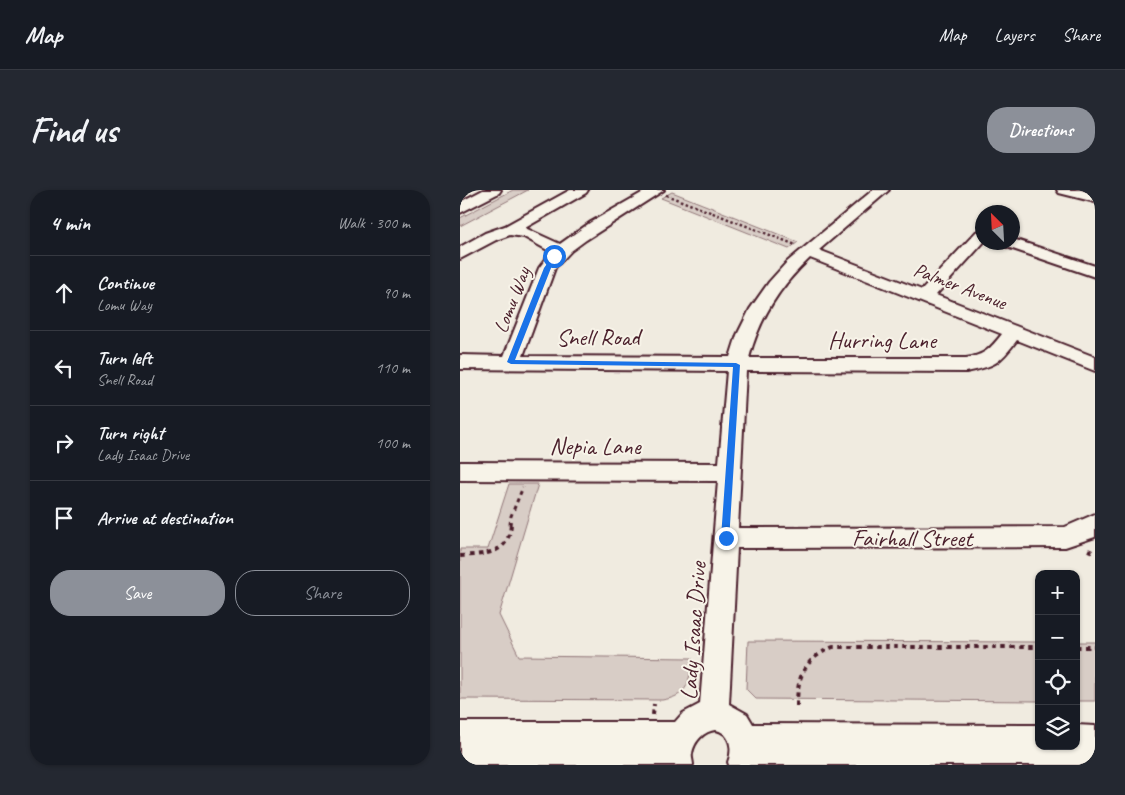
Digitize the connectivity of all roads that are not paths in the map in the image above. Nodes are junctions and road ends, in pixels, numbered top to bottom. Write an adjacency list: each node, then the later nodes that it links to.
1 (494, 190): 7 (street)
2 (581, 190): 8 (street)
3 (657, 190): 12 (street, Lomu Way)
4 (1064, 190): 6 (street)
5 (871, 192): 11 (street, Lady Isaac Drive)
6 (1095, 198)
7 (460, 208)
8 (510, 230): 12 (street); 13 (street)
9 (975, 243): 15 (street)
10 (1020, 246): 14 (street)
11 (802, 248): 15 (street, Palmer Avenue); 20 (street, Lady Isaac Drive)
12 (560, 251): 18 (street, Lomu Way)
13 (460, 254)
14 (1095, 272)
15 (926, 297): 16 (street, Palmer Avenue)
16 (1014, 331): 19 (street, Palmer Avenue); 20 (street, Hurring Lane)
17 (460, 362): 18 (street, Snell Road)
18 (511, 362): 20 (street, Snell Road)
19 (1095, 364)
20 (736, 365): 22 (street, Lady Isaac Drive)
21 (460, 471): 22 (street, Nepia Lane)
22 (730, 472): 24 (street, Lady Isaac Drive)
23 (1095, 524): 24 (street, Fairhall Street)
24 (726, 538): 25 (street, Lady Isaac Drive)
25 (714, 715): 30 (street); 31 (street)
26 (460, 737): 30 (street)
27 (1035, 740): 31 (street)
28 (1080, 740): 29 (street)
29 (1095, 740)
30 (680, 755): 32 (street)
31 (743, 755): 33 (street)
32 (460, 761)
33 (1095, 764)

